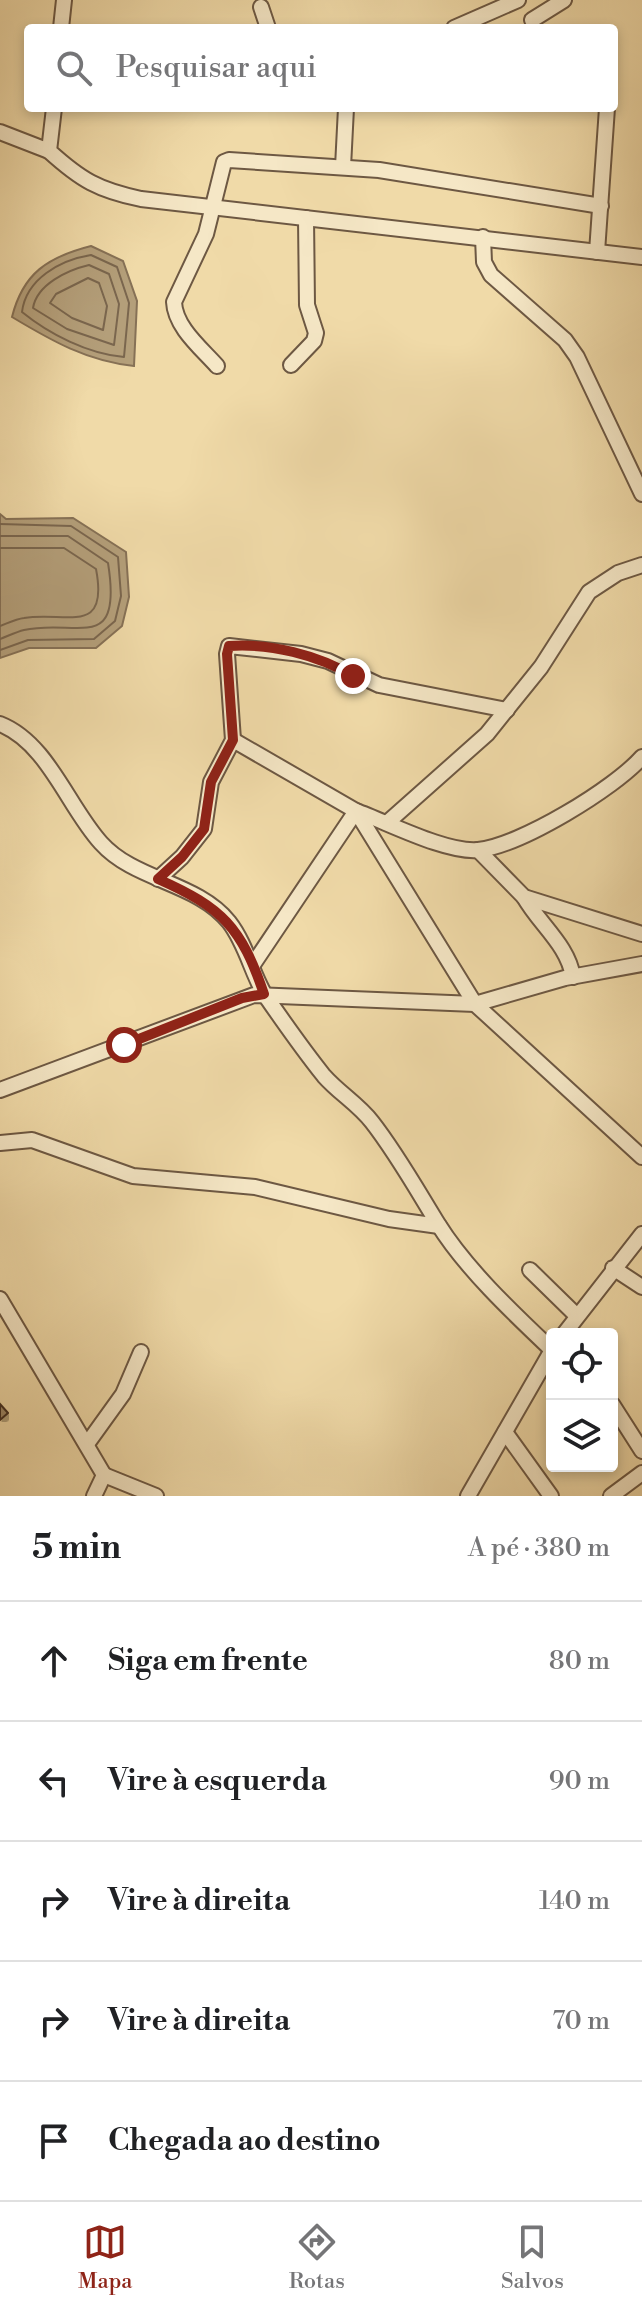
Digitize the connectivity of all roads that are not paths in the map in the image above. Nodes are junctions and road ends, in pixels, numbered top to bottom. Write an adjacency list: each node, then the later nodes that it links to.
1 (64, 0): 5 (street)
2 (519, 0): 7 (street); 8 (street)
3 (564, 0): 8 (street)
4 (261, 7): 6 (street)
5 (61, 24)
6 (267, 24)
7 (463, 24)
8 (535, 24)
9 (54, 112): 13 (street)
10 (346, 112): 14 (street)
11 (607, 112): 16 (street)
12 (0, 132): 13 (street)
13 (49, 151): 15 (street)
14 (343, 167): 15 (street); 16 (street)
15 (215, 206): 17 (street); 22 (street)
16 (601, 206): 19 (street)
17 (306, 218): 18 (street); 21 (street)
18 (483, 237): 19 (street); 23 (street)
19 (597, 252): 20 (street)
20 (642, 257)
21 (291, 365)
22 (217, 366)
23 (642, 494)
24 (639, 572): 25 (street)
25 (507, 710): 27 (street); 30 (street)
26 (0, 724): 32 (street)
27 (233, 740): 29 (street); 32 (street)
28 (642, 757): 31 (street)
29 (356, 811): 30 (street); 35 (street); 39 (street)
30 (388, 822): 31 (street)
31 (478, 850): 33 (street)
32 (158, 879): 35 (street)
33 (524, 897): 34 (street); 37 (street)
34 (642, 934)
35 (254, 963): 38 (street)
36 (642, 964): 37 (street)
37 (573, 977): 39 (street)
38 (264, 994): 39 (street); 40 (street); 43 (street)
39 (475, 1004): 42 (street)
40 (0, 1090)
41 (0, 1143): 43 (street)
42 (642, 1157)
43 (439, 1226): 51 (street)
44 (642, 1234): 45 (street)
45 (613, 1268): 47 (street); 49 (street)
46 (530, 1270): 49 (street)
47 (642, 1287)
48 (0, 1299): 56 (street)
49 (577, 1316): 50 (street)
50 (568, 1328)
51 (546, 1344)
52 (141, 1352): 56 (street)
53 (546, 1360): 55 (street)
54 (618, 1413): 57 (street)
55 (505, 1432): 62 (street); 63 (street)
56 (87, 1444): 59 (street)
57 (642, 1451)
58 (642, 1473): 64 (street)
59 (104, 1475): 60 (street); 61 (street)
60 (94, 1496)
61 (156, 1496)
62 (468, 1496)
63 (551, 1496)
64 (611, 1496)

